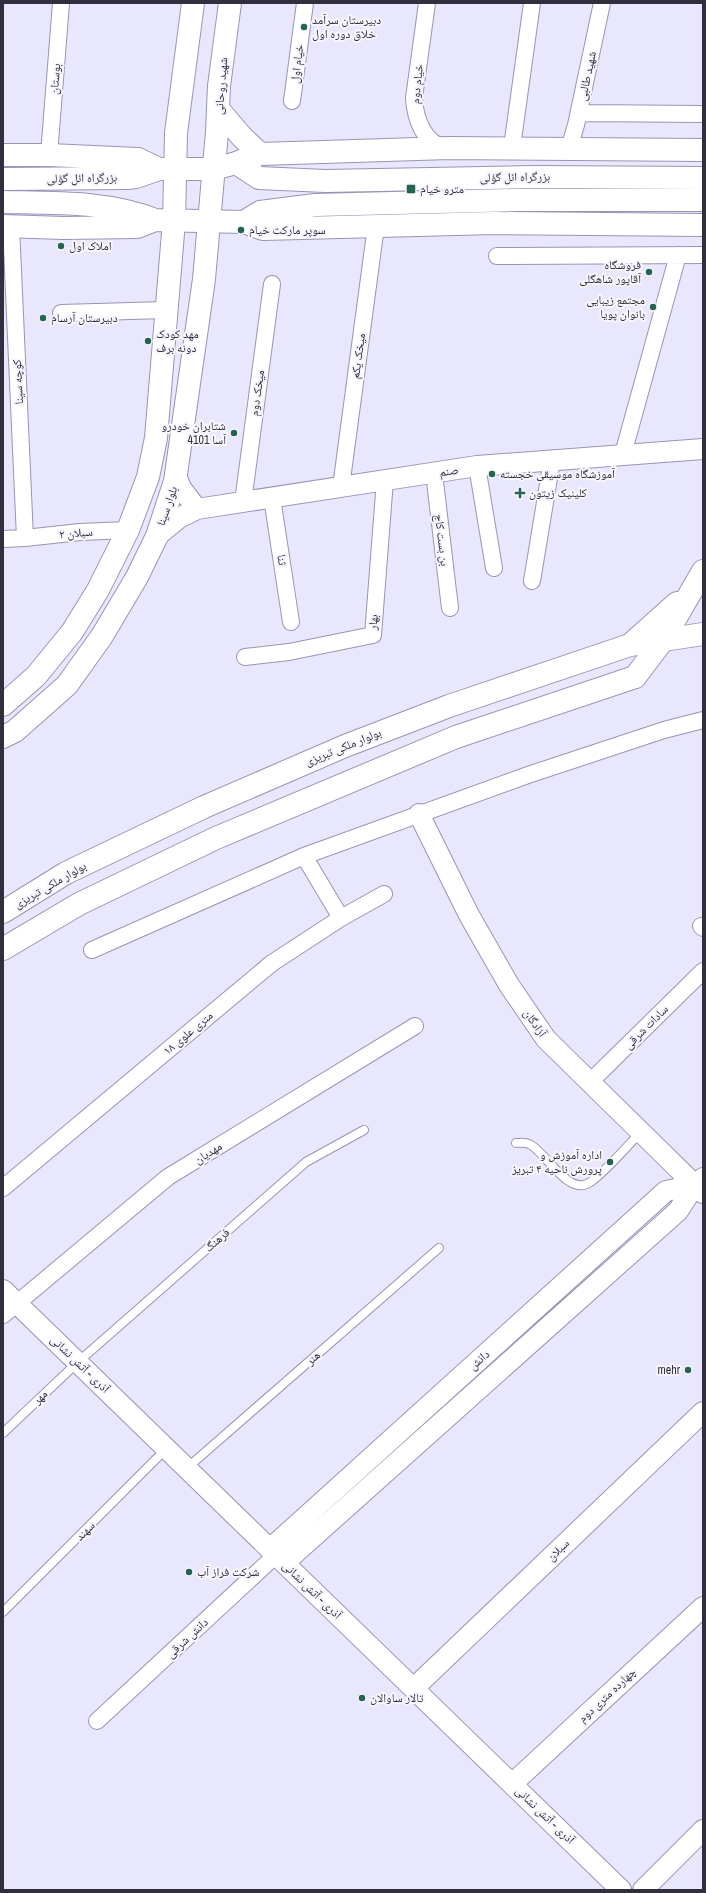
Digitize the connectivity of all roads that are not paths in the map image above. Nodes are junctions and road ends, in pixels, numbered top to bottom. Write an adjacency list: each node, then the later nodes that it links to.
1 (61, 3): 18 (street, بوستان)
2 (193, 3): 20 (main road)
3 (230, 3): 9 (main road, شهید روحانی)
4 (305, 3): 8 (street, خیام اول)
5 (427, 3): 13 (street, خیام دوم)
6 (532, 3): 12 (street)
7 (602, 3): 10 (street, شهید طالبی)
8 (292, 102)
9 (218, 109): 16 (main road); 21 (main road, شهید روحانی)
10 (579, 113): 11 (street); 14 (street, شهید طالبی)
11 (703, 114)
12 (512, 147): 13 (main road); 14 (main road)
13 (449, 148): 16 (main road)
14 (569, 149): 15 (main road)
15 (703, 150)
16 (260, 154): 19 (main road)
17 (3, 155): 18 (main road)
18 (48, 155): 20 (main road)
19 (236, 163): 21 (main road); 22 (main road, بزرگراه ائل گؤلی)
20 (167, 169): 21 (main road); 24 (main road, بزرگراه ائل گؤلی); 28 (main road)
21 (214, 169): 29 (main road, شهید روحانی)
22 (703, 178)
23 (3, 179): 24 (main road, بزرگراه ائل گؤلی)
24 (72, 179): 27 (main road)
25 (703, 200): 30 (main road, بزرگراه ائل گؤلی)
26 (3, 202): 27 (main road, بزرگراه ائل گؤلی)
27 (70, 203): 28 (main road, بزرگراه ائل گؤلی)
28 (164, 220): 29 (main road); 32 (main road); 38 (main road)
29 (210, 221): 30 (main road); 45 (main road, بلوار سینا)
30 (244, 222): 33 (main road)
31 (703, 225): 33 (main road)
32 (7, 226): 53 (street, کوچه سینا)
33 (376, 226): 47 (street, میخک یکم)
34 (678, 255): 35 (street); 36 (street); 41 (street)
35 (703, 255)
36 (496, 256)
37 (272, 284): 49 (street, میخک دوم)
38 (166, 310): 39 (street); 51 (main road)
39 (61, 313)
40 (703, 449): 41 (street, صنم)
41 (623, 454): 42 (street, صنم)
42 (552, 460): 43 (street, صنم); 57 (street)
43 (477, 466): 44 (street, صنم); 55 (street)
44 (434, 473): 46 (street, صنم); 58 (street, بن بست کاج)
45 (176, 475): 50 (street); 52 (main road, بلوار سینا)
46 (385, 480): 47 (street, صنم); 63 (street, بهار)
47 (340, 487): 48 (street, صنم)
48 (272, 498): 49 (street, صنم); 59 (street, ثنا)
49 (243, 502): 50 (street, صنم)
50 (197, 509): 52 (street, صنم)
51 (128, 530): 53 (street, سبلان ۲); 64 (main road)
52 (157, 536): 66 (main road, بلوار سینا)
53 (26, 538): 54 (street, سبلان ۲)
54 (3, 539)
55 (494, 568)
56 (699, 578): 61 (main road); 62 (main road)
57 (532, 581)
58 (450, 608)
59 (291, 622)
60 (703, 634): 61 (main road, بولوار ملکی تبریزی)
61 (663, 640): 62 (main road, بولوار ملکی تبریزی); 72 (main road)
62 (630, 645): 70 (main road, بولوار ملکی تبریزی)
63 (245, 657)
64 (3, 705)
65 (703, 720): 67 (street)
66 (3, 737)
67 (419, 814): 68 (street); 76 (street, آزادگان)
68 (304, 856): 71 (street); 73 (street)
69 (384, 894): 71 (street, ۱۸ متری علوی)
70 (3, 912)
71 (341, 918): 81 (street, ۱۸ متری علوی)
72 (3, 949)
73 (92, 950)
74 (703, 971): 76 (street, سادات شرقی)
75 (415, 1026): 83 (street, مهدیان)
76 (589, 1083): 78 (street, آزادگان)
77 (364, 1130): 84 (lane, فرهنگ)
78 (640, 1133): 79 (lane); 80 (street, آزادگان)
79 (516, 1143)
80 (700, 1185): 89 (street, دانش)
81 (3, 1188)
82 (439, 1248): 88 (lane, هنر)
83 (7, 1302): 84 (street, آذرى - آتش نشانى)
84 (78, 1362): 86 (lane, مهر); 87 (street, آذرى - آتش نشانى)
85 (703, 1412): 92 (street, سبلان)
86 (3, 1433)
87 (167, 1449): 88 (street, آذرى - آتش نشانى); 91 (lane, سهند)
88 (187, 1468): 89 (street, آذرى - آتش نشانى)
89 (277, 1555): 92 (street, آذرى - آتش نشانى); 93 (street, دانش شرقی)
90 (703, 1607): 94 (street, چهارده متری دوم)
91 (3, 1612)
92 (414, 1688): 94 (street, آذرى - آتش نشانى)
93 (97, 1721)
94 (512, 1784): 96 (street, آذرى - آتش نشانى)
95 (703, 1830): 97 (street)
96 (621, 1890)
97 (643, 1890)

